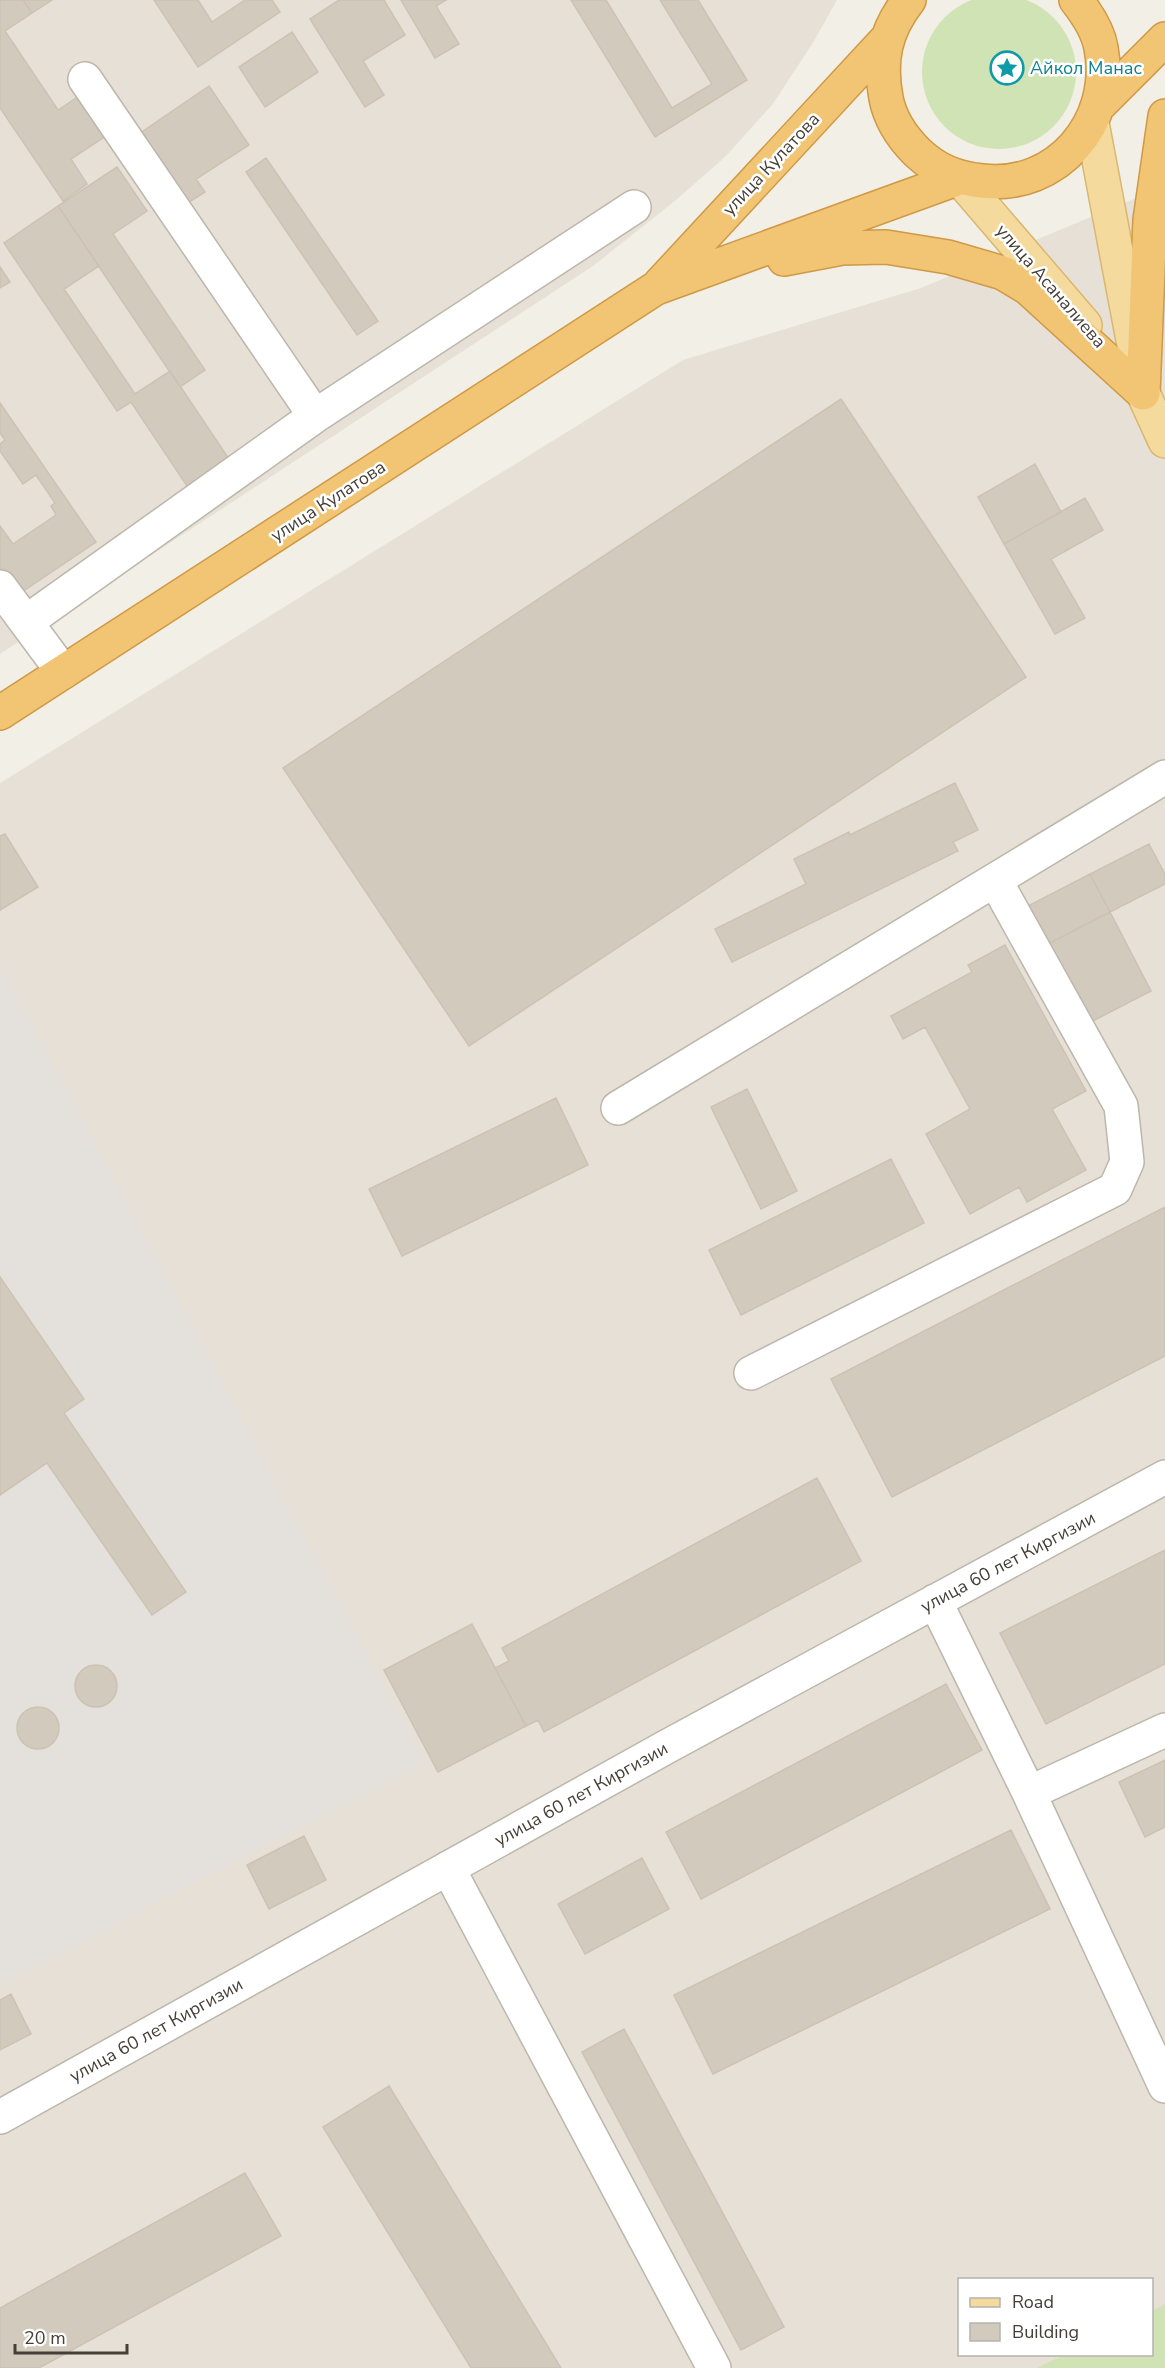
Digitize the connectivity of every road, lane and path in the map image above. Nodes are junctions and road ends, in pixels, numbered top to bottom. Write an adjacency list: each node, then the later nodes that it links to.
1 (909, 0): 4 (highway)
2 (1076, 0): 6 (highway)
3 (1165, 39): 6 (highway)
4 (886, 40): 8 (highway); 10 (highway, улица Кулатова)
5 (85, 79): 12 (street)
6 (1096, 114): 8 (highway); 11 (main road, улица Асаналиева)
7 (1165, 116): 11 (highway)
8 (959, 178): 10 (highway, улица Кулатова); 11 (main road, улица Асаналиева)
9 (634, 207): 12 (street)
10 (656, 288): 11 (highway); 16 (highway, улица Кулатова)
11 (1143, 393): 13 (main road, улица Асаналиева)
12 (315, 416): 15 (street)
13 (1165, 441)
14 (0, 587): 15 (street)
15 (26, 622): 16 (street)
16 (63, 672): 17 (highway, улица Кулатова)
17 (0, 713)
18 (1165, 777): 19 (street)
19 (995, 880): 20 (street); 21 (street)
20 (618, 1108)
21 (751, 1373)
22 (1165, 1477): 23 (street, улица 60 лет Киргизии)
23 (936, 1601): 25 (street); 26 (street, улица 60 лет Киргизии)
24 (1165, 1731): 25 (street)
25 (1029, 1793): 27 (street)
26 (448, 1868): 28 (street, улица 60 лет Киргизии); 29 (street)
27 (1165, 2086)
28 (0, 2117)
29 (714, 2368)

